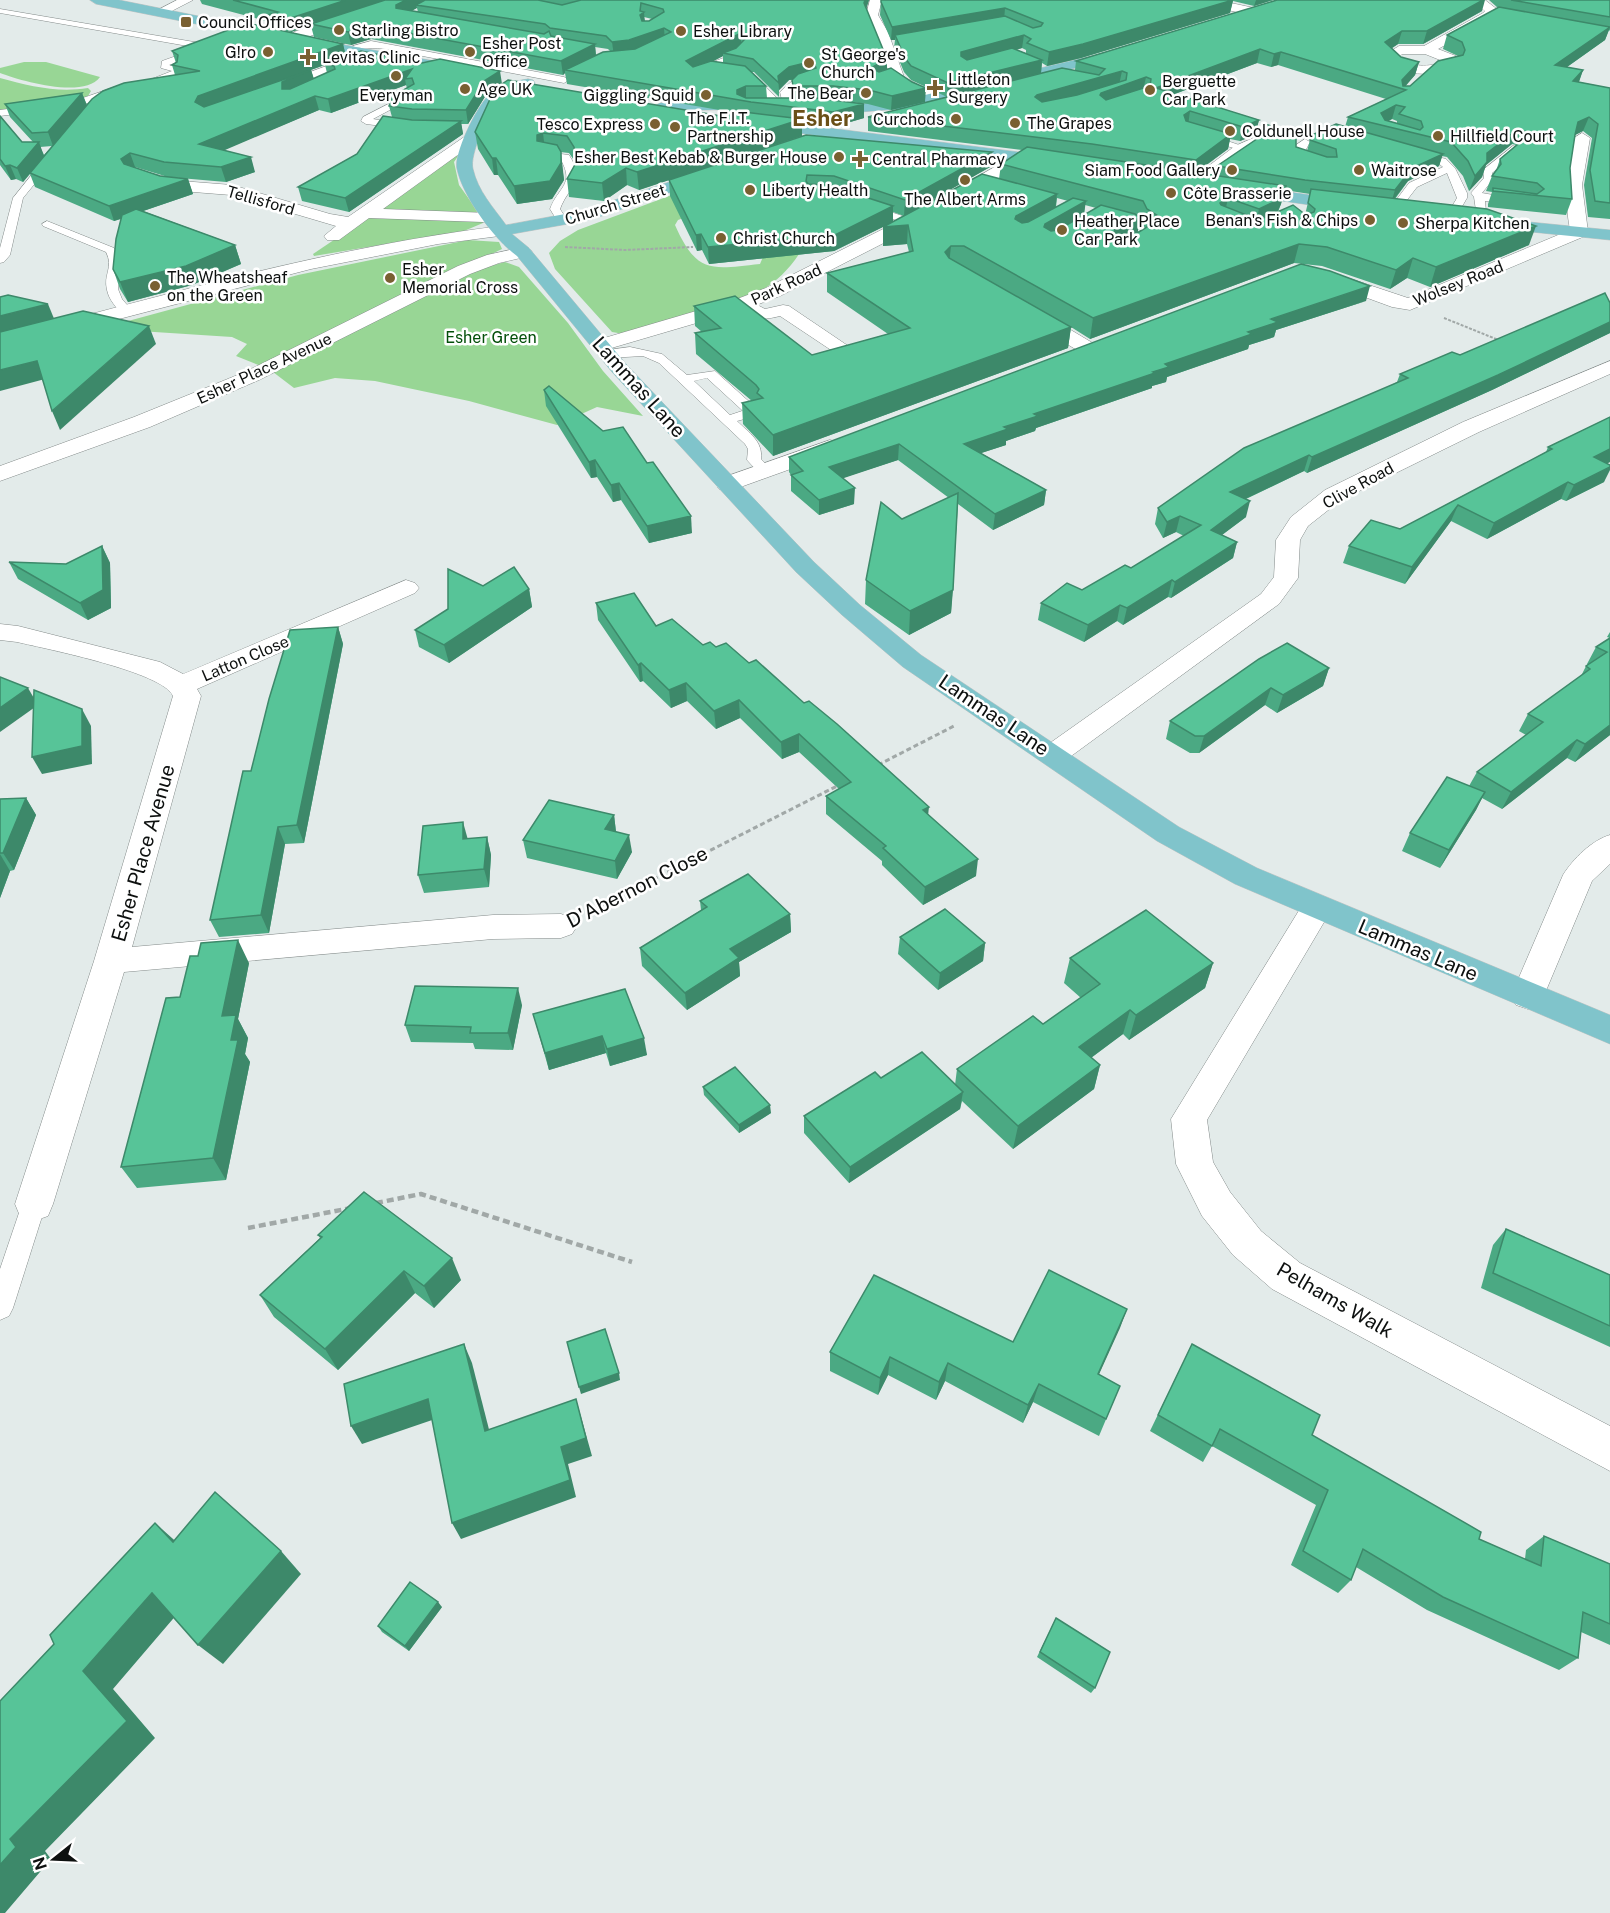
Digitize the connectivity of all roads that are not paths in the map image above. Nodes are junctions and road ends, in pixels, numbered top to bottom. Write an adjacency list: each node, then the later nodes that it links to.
1 (96, 0): 9 (main road)
2 (187, 0): 9 (street)
3 (406, 0): 11 (street)
4 (876, 0): 30 (street)
5 (1199, 0): 7 (street)
6 (1476, 0): 13 (street)
7 (1260, 10): 10 (main road)
8 (0, 11): 17 (lane)
9 (162, 11): 11 (main road)
10 (1224, 21)
11 (293, 37): 15 (main road)
12 (1131, 50): 20 (main road)
13 (1427, 50): 13 (street)
14 (740, 51): 32 (lane)
15 (361, 53): 18 (main road); 18 (lane); 22 (street); 25 (lane)
16 (1029, 64): 20 (lane)
17 (171, 68): 34 (lane); 36 (lane)
18 (449, 68): 21 (main road)
19 (578, 74): 25 (lane)
20 (1060, 74): 30 (main road); 31 (main road)
21 (489, 76): 26 (main road); 27 (main road)
22 (309, 77): 24 (lane); 28 (street)
23 (809, 81): 32 (lane)
24 (331, 82)
25 (568, 86): 26 (main road)
26 (529, 88): 27 (main road)
27 (499, 94): 38 (main road)
28 (259, 96)
29 (411, 96): 37 (lane)
30 (930, 97): 31 (street); 35 (main road)
31 (947, 104): 35 (main road)
32 (783, 105): 33 (main road); 40 (main road)
33 (805, 105)
34 (92, 109)
35 (899, 117): 40 (main road)
36 (2, 118)
37 (415, 128)
38 (472, 132): 68 (main road); 70 (street)
39 (1187, 132): 48 (lane)
40 (831, 134): 44 (main road); 53 (main road)
41 (991, 138): 53 (main road)
42 (1582, 138): 76 (street)
43 (1305, 142): 54 (lane)
44 (799, 145)
45 (1430, 147): 52 (lane)
46 (1517, 148): 61 (lane)
47 (862, 149): 53 (lane)
48 (1249, 150): 58 (street)
49 (1404, 151): 52 (lane)
50 (44, 152): 62 (lane)
51 (545, 155): 71 (lane)
52 (1418, 155): 55 (lane)
53 (1021, 158): 59 (street, Park Road)
54 (1328, 166)
55 (1450, 168): 65 (lane); 69 (lane)
56 (723, 170): 71 (main road, Church Street)
57 (136, 174): 70 (street, Tellisford)
58 (1188, 182): 65 (main road)
59 (980, 184): 60 (street); 72 (street, Park Road)
60 (1000, 190)
61 (1479, 197): 63 (lane); 73 (lane)
62 (18, 198): 67 (lane); 79 (lane)
63 (1531, 204)
64 (859, 205): 72 (lane)
65 (1381, 210): 66 (main road)
66 (1414, 214)
67 (0, 216)
68 (491, 216): 70 (street); 71 (main road); 75 (main road)
69 (1441, 217): 73 (main road)
70 (358, 218): 80 (street)
71 (562, 220): 75 (main road, Church Street); 78 (main road)
72 (911, 222): 82 (street, Park Road)
73 (1482, 222): 76 (main road)
74 (47, 224): 84 (lane)
75 (501, 231): 78 (main road, Lammas Lane); 80 (street)
76 (1579, 232): 77 (main road); 81 (street, Wolsey Road)
77 (1610, 235)
78 (523, 252): 88 (main road, Lammas Lane); 96 (street, Esher Place Avenue)
79 (0, 260)
80 (299, 267): 84 (street)
81 (1310, 271)
82 (744, 303): 88 (street, Park Road); 89 (street)
83 (1017, 307): 87 (street)
84 (127, 312): 86 (street)
85 (1111, 340): 87 (street)
86 (0, 345)
87 (1089, 349): 90 (street)
88 (604, 350): 92 (lane); 97 (main road, Lammas Lane)
89 (853, 356)
90 (1067, 357)
91 (1610, 367): 101 (street, Clive Road)
92 (685, 379): 93 (lane); 93 (lane)
93 (728, 420): 95 (lane)
94 (847, 441): 95 (street)
95 (764, 471): 97 (street)
96 (0, 474)
97 (727, 483): 101 (main road, Lammas Lane)
98 (406, 588): 100 (street, Latton Close)
99 (0, 632): 100 (street)
100 (182, 685): 105 (street, Esher Place Avenue)
101 (1053, 755): 103 (main road, Lammas Lane)
102 (1610, 846): 106 (street)
103 (1317, 907): 106 (main road, Lammas Lane); 110 (street, Pelhams Walk)
104 (561, 926): 105 (street, D'Abernon Close)
105 (111, 961): 108 (street, Esher Place Avenue)
106 (1528, 996): 107 (main road, Lammas Lane)
107 (1610, 1030)
108 (34, 1204): 109 (lane)
109 (0, 1308)
110 (1610, 1449)

